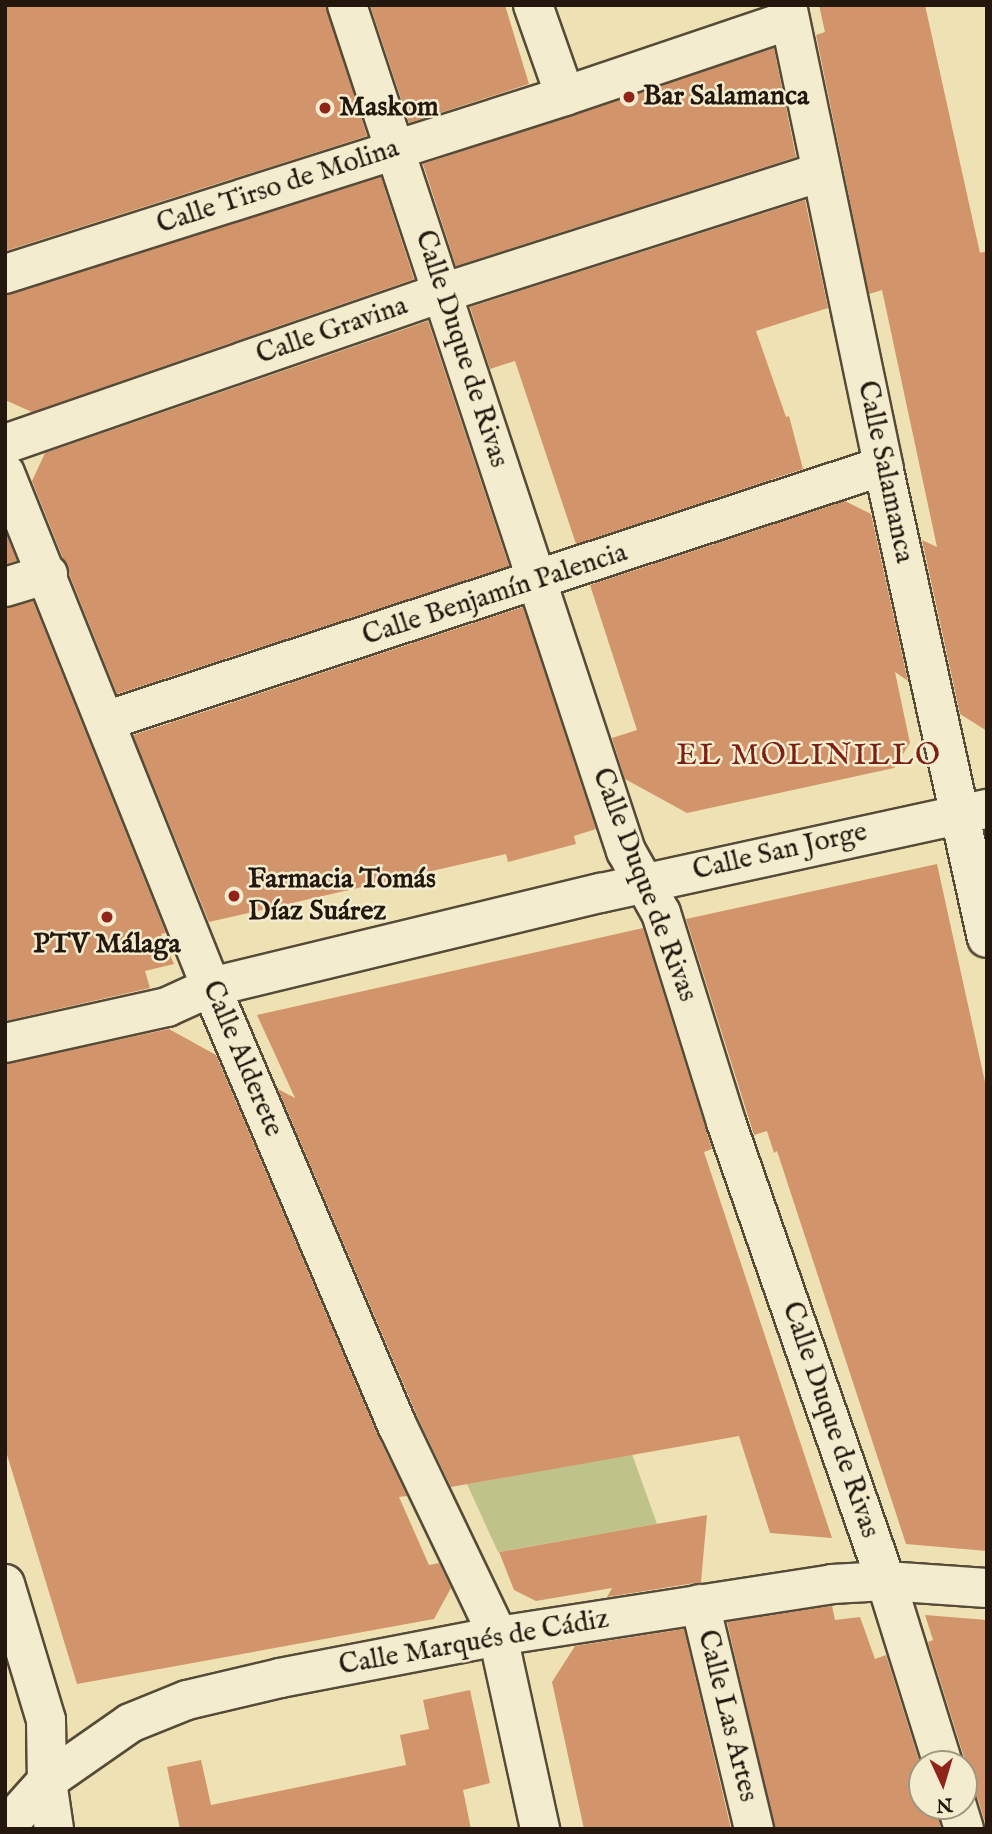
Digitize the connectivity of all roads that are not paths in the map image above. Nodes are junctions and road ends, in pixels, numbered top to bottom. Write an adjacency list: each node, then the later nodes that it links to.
1 (347, 5): 5 (street, Calle Duque de Rivas)
2 (533, 5): 4 (street)
3 (788, 13): 4 (street, Calle Tirso de Molina); 6 (street, Calle Salamanca)
4 (565, 96): 5 (street, Calle Tirso de Molina)
5 (396, 150): 7 (street, Calle Tirso de Molina); 8 (street, Calle Duque de Rivas)
6 (821, 172): 8 (street, Calle Gravina); 10 (street, Calle Salamanca)
7 (5, 274)
8 (442, 293): 9 (street, Calle Gravina); 13 (street, Calle Duque de Rivas)
9 (5, 444)
10 (883, 466): 13 (street, Calle Benjamín Palencia); 16 (street, Calle Salamanca)
11 (5, 473): 12 (street, Calle Alderete)
12 (48, 574): 14 (street); 15 (street, Calle Alderete)
13 (539, 581): 15 (street, Calle Benjamín Palencia); 17 (street, Calle Duque de Rivas)
14 (5, 587)
15 (105, 721): 19 (street, Calle Alderete)
16 (974, 812): 17 (street, Calle San Jorge); 18 (street, Calle Salamanca)
17 (644, 883): 19 (street, Calle San Jorge); 21 (street, Calle Duque de Rivas)
18 (987, 938)
19 (211, 987): 20 (street, Calle San Jorge); 25 (street, Calle Alderete)
20 (5, 1043)
21 (886, 1581): 23 (street, Calle Marqués de Cádiz); 24 (street, Calle Marqués de Cádiz); 26 (street, Calle Duque de Rivas)
22 (5, 1584): 27 (street)
23 (987, 1588)
24 (700, 1604): 25 (street, Calle Marqués de Cádiz); 31 (street, Calle Las Artes)
25 (498, 1636): 27 (street, Calle Marqués de Cádiz); 30 (street, Calle Alderete)
26 (939, 1750)
27 (47, 1780): 28 (street, Calle Marqués de Cádiz); 29 (street)
28 (5, 1828)
29 (54, 1829)
30 (540, 1829)
31 (754, 1829)

